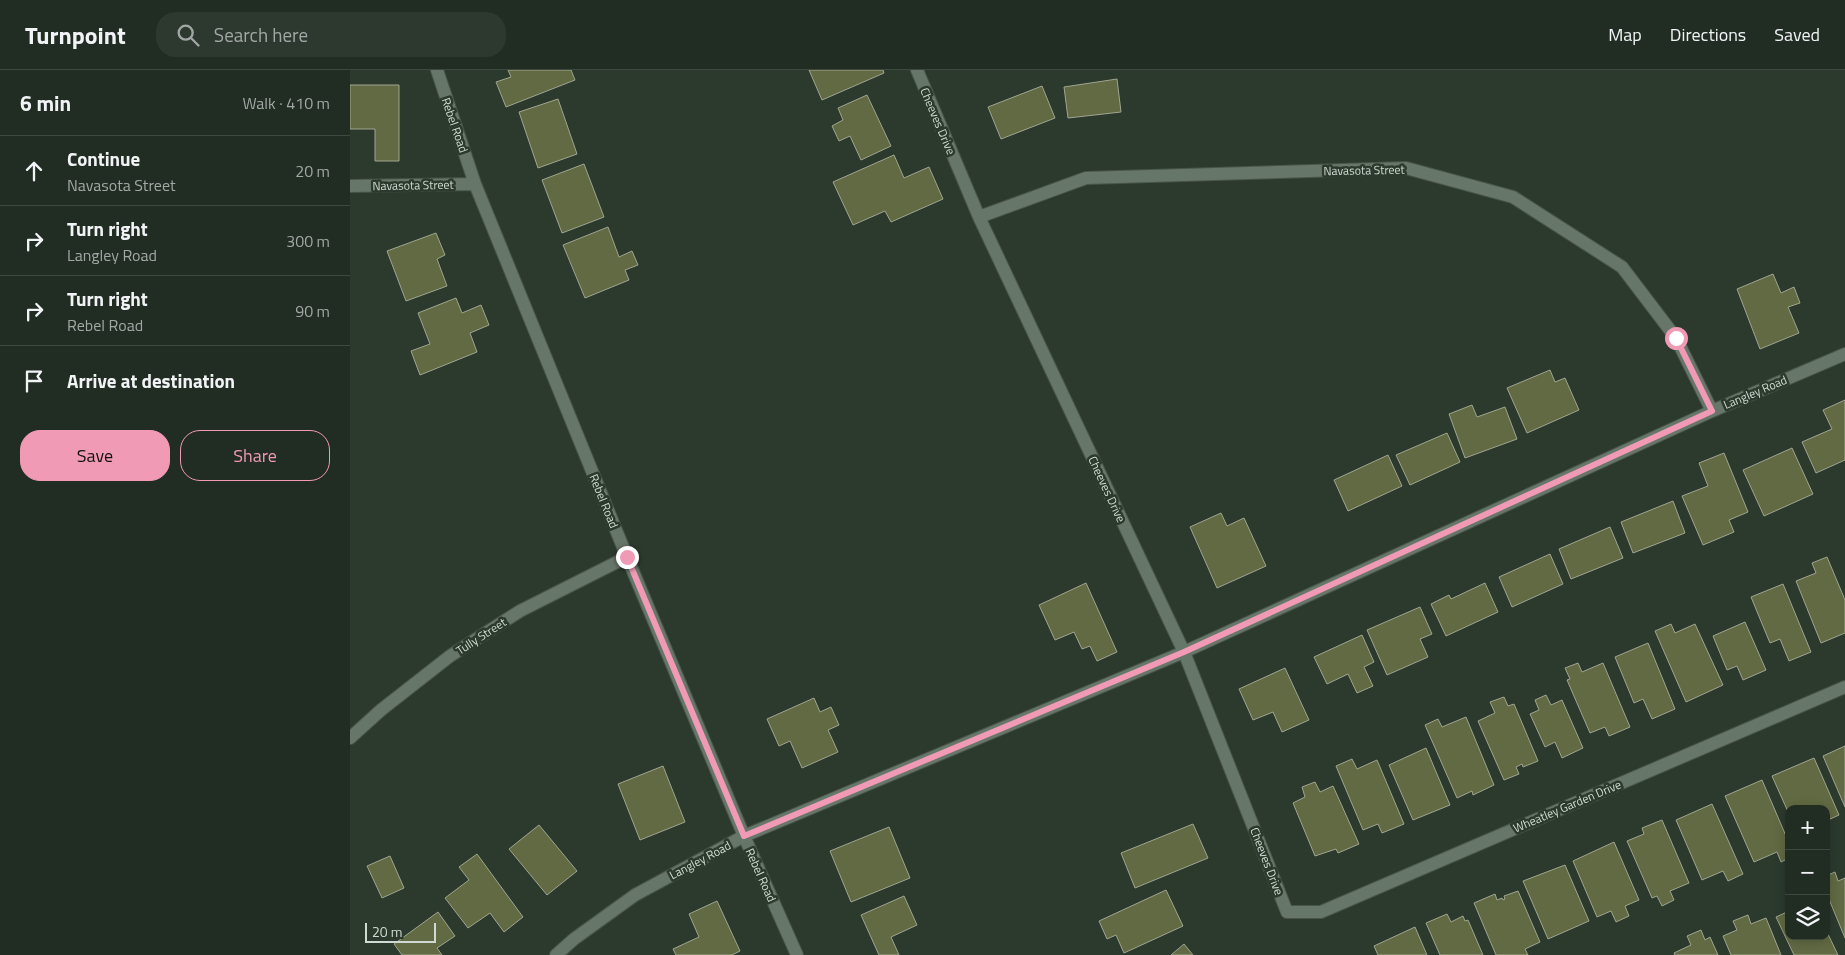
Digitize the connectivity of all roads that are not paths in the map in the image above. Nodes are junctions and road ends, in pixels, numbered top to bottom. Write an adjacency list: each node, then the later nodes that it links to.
1 (437, 70): 3 (street, Rebel Road)
2 (917, 70): 5 (street, Cheeves Drive)
3 (475, 184): 4 (street, Navasota Street); 8 (street, Rebel Road)
4 (350, 186)
5 (979, 217): 7 (street, Navasota Street); 9 (street, Cheeves Drive)
6 (1845, 354): 7 (street, Langley Road)
7 (1712, 411): 9 (street, Langley Road)
8 (627, 557): 11 (street, Tully Street); 12 (street, Rebel Road)
9 (1184, 652): 12 (street, Langley Road); 13 (street, Cheeves Drive)
10 (1845, 687): 13 (street, Wheatley Garden Drive)
11 (350, 738)
12 (744, 836): 14 (street, Langley Road); 15 (street, Rebel Road)
13 (1286, 912)
14 (556, 955)
15 (797, 955)

